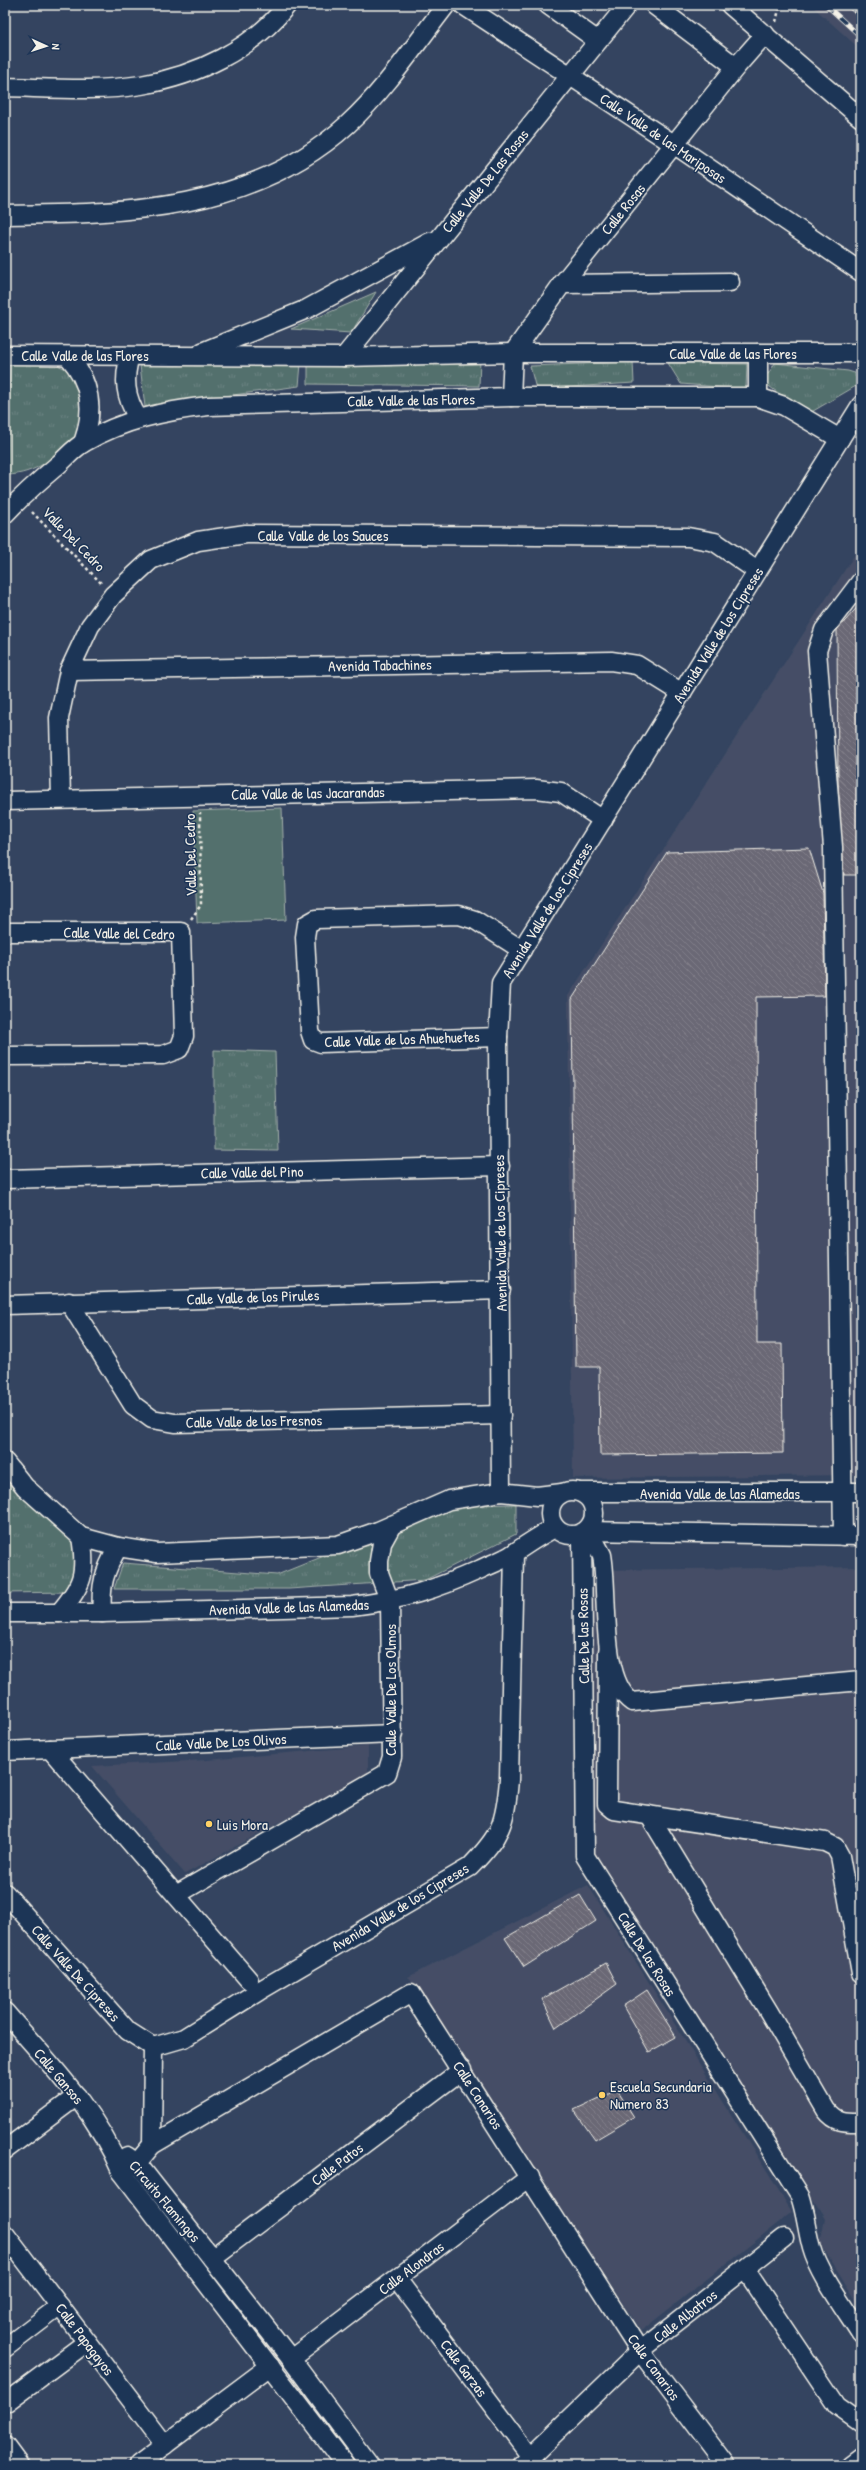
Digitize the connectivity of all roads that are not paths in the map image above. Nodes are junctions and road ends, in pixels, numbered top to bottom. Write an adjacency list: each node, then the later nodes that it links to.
1 (287, 5): 12 (street)
2 (446, 5): 15 (street)
3 (463, 5): 11 (street, Calle Valle de las Mariposas)
4 (548, 5): 9 (street)
5 (627, 5): 9 (street, Calle Valle De Las Rosas)
6 (654, 5): 10 (street)
7 (730, 5): 8 (street)
8 (765, 34): 10 (street, Calle Rosas); 13 (street)
9 (598, 41): 11 (street, Calle Valle De Las Rosas)
10 (736, 67): 14 (street, Calle Rosas)
11 (570, 76): 14 (street, Calle Valle de las Mariposas); 16 (street, Calle Valle De Las Rosas)
12 (5, 87)
13 (861, 118)
14 (675, 145): 17 (street, Calle Valle de las Mariposas); 19 (street, Calle Rosas)
15 (5, 216)
16 (440, 236): 24 (street); 27 (street, Calle Valle De Las Rosas)
17 (861, 272)
18 (730, 282): 19 (street)
19 (562, 284): 20 (street, Calle Rosas)
20 (513, 353): 21 (street, Calle Valle de las Flores); 27 (street, Calle Valle de las Flores); 28 (street)
21 (758, 353): 22 (street, Calle Valle de las Flores); 29 (street)
22 (861, 353)
23 (5, 355): 25 (street, Calle Valle de las Flores)
24 (193, 355): 26 (street, Calle Valle de las Flores); 27 (street, Calle Valle de las Flores)
25 (68, 356): 26 (street, Calle Valle de las Flores); 33 (street)
26 (130, 356): 31 (street)
27 (344, 357)
28 (511, 397): 29 (street, Calle Valle de las Flores); 31 (street, Calle Valle de las Flores)
29 (758, 397): 32 (street, Calle Valle de las Flores)
30 (861, 405): 32 (street, Avenida Valle de los Cipreses)
31 (138, 418): 33 (street, Calle Valle de las Flores)
32 (840, 439): 35 (street, Avenida Valle de los Cipreses)
33 (83, 443): 34 (street, Calle Valle de las Flores)
34 (5, 514)
35 (757, 571): 37 (street, Calle Valle de los Sauces); 38 (street, Avenida Valle de los Cipreses)
36 (861, 581): 55 (street)
37 (69, 671): 38 (street, Avenida Tabachines); 39 (street, Calle Valle de los Sauces)
38 (682, 693): 41 (street, Avenida Valle de los Cipreses)
39 (61, 798): 40 (street, Calle Valle de las Jacarandas); 41 (street, Calle Valle de las Jacarandas)
40 (5, 801)
41 (603, 820): 43 (street, Avenida Valle de los Cipreses)
42 (5, 932): 45 (street, Calle Valle del Cedro)
43 (522, 950): 44 (street, Avenida Valle de los Cipreses); 44 (street, Calle Valle de los Ahuehuetes)
44 (498, 1037): 46 (street, Avenida Valle de los Cipreses)
45 (5, 1056)
46 (500, 1166): 47 (street, Calle Valle del Pino); 48 (street, Avenida Valle de los Cipreses)
47 (5, 1178)
48 (501, 1290): 49 (street, Calle Valle de los Pirules); 51 (street, Avenida Valle de los Cipreses)
49 (70, 1302): 50 (street, Calle Valle de los Pirules); 51 (street, Calle Valle de los Fresnos)
50 (5, 1305)
51 (501, 1415): 53 (street, Avenida Valle de los Cipreses)
52 (5, 1462): 60 (street)
53 (501, 1492): 54 (street, Avenida Valle de las Alamedas); 57 (street, Avenida Valle de las Alamedas)
54 (570, 1492): 55 (street, Avenida Valle de las Alamedas); 58 (street); 59 (street)
55 (842, 1492): 56 (street, Avenida Valle de las Alamedas); 61 (street)
56 (861, 1492)
57 (392, 1525): 63 (street, Avenida Valle de las Alamedas); 65 (street, Calle Valle De Los Olmos)
58 (555, 1528): 59 (street); 64 (street, Avenida Valle de las Alamedas)
59 (584, 1532): 61 (street); 69 (street); 96 (street, Calle De las Rosas)
60 (81, 1536): 63 (street, Avenida Valle de las Alamedas); 67 (street)
61 (842, 1536): 62 (street)
62 (861, 1536)
63 (118, 1548): 68 (street)
64 (514, 1553): 65 (street, Avenida Valle de las Alamedas); 80 (street, Avenida Valle de los Cipreses)
65 (390, 1602): 68 (street, Avenida Valle de las Alamedas); 71 (street, Calle Valle De Los Olmos)
66 (5, 1613): 67 (street, Avenida Valle de las Alamedas)
67 (59, 1613): 68 (street, Avenida Valle de las Alamedas)
68 (102, 1613)
69 (608, 1651): 70 (street); 74 (street)
70 (861, 1681)
71 (393, 1734): 72 (street, Calle Valle De Los Olivos); 76 (street, Calle Valle De Los Olmos)
72 (50, 1749): 73 (street, Calle Valle De Los Olivos); 76 (street)
73 (5, 1751)
74 (649, 1815): 77 (street); 83 (street)
75 (5, 1893): 80 (street, Calle Valle De Cipreses)
76 (176, 1895): 78 (street)
77 (861, 1973)
78 (248, 1980)
79 (5, 2012): 82 (street, Calle Gansos)
80 (153, 2047): 85 (street)
81 (462, 2070): 85 (street, Calle Canarios); 89 (street, Calle Canarios); 92 (street, Calle Patos)
82 (77, 2096): 84 (street, Calle Gansos); 86 (street)
83 (861, 2122)
84 (110, 2144): 87 (street, Circuito Flamingos); 88 (street, Circuito Flamingos)
85 (152, 2145): 87 (street, Calle Canarios)
86 (5, 2150)
87 (137, 2163): 88 (street); 92 (street, Circuito Flamingos)
88 (121, 2171): 101 (street, Circuito Flamingos)
89 (530, 2177): 94 (street, Calle Alondras); 99 (street, Calle Canarios)
90 (5, 2234): 95 (street, Calle Papagayos)
91 (784, 2238): 93 (street, Calle Albatros)
92 (212, 2258): 100 (street, Circuito Flamingos)
93 (745, 2269): 99 (street, Calle Albatros); 103 (street)
94 (397, 2279): 100 (street, Calle Alondras); 107 (street, Calle Garzas)
95 (60, 2306): 97 (street, Calle Papagayos); 98 (street)
96 (861, 2334)
97 (87, 2342): 102 (street); 104 (street, Calle Papagayos)
98 (5, 2348)
99 (640, 2351): 107 (street, Calle Albatros); 112 (street, Calle Canarios)
100 (291, 2359): 111 (street, Circuito Flamingos)
101 (270, 2366): 104 (street); 110 (street, Circuito Flamingos)
102 (5, 2403)
103 (861, 2423)
104 (165, 2445): 109 (street)
105 (5, 2446): 108 (street)
106 (861, 2456): 113 (street)
107 (527, 2461)
108 (19, 2465)
109 (138, 2465)
110 (345, 2465)
111 (370, 2465)
112 (726, 2465)
113 (849, 2465)

